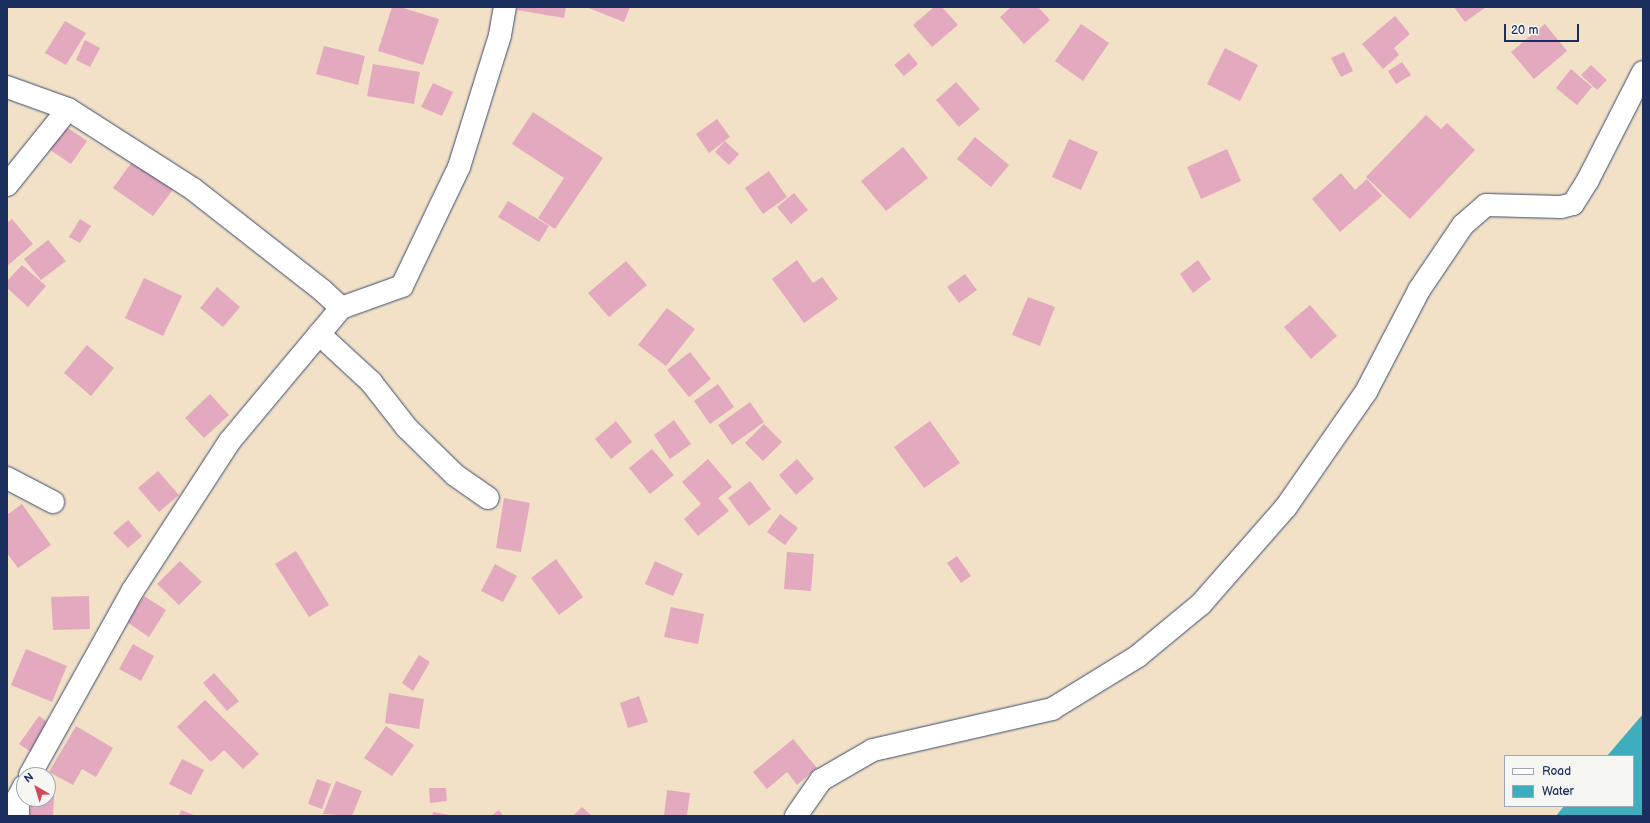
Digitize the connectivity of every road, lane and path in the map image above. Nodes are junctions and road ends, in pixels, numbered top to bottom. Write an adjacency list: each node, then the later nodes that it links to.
1 (505, 7): 6 (street)
2 (1643, 72): 12 (street)
3 (7, 87): 4 (street)
4 (68, 109): 5 (street); 6 (street)
5 (7, 185)
6 (341, 308): 7 (street)
7 (319, 334): 9 (street); 11 (street)
8 (7, 478): 10 (street)
9 (488, 498)
10 (53, 502)
11 (34, 767)
12 (796, 816)

